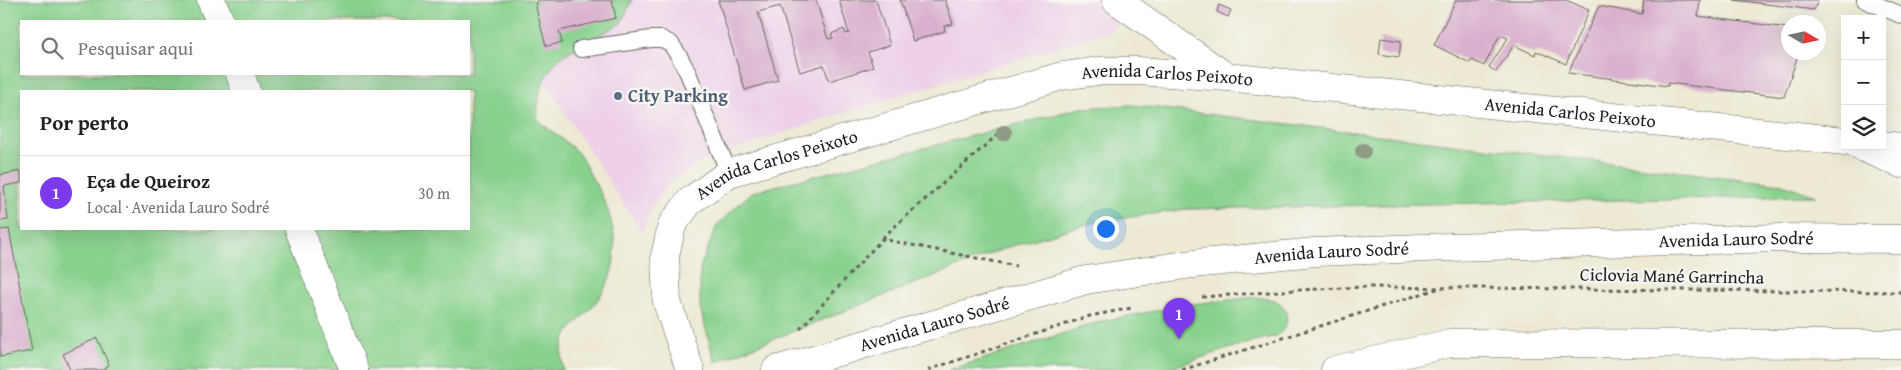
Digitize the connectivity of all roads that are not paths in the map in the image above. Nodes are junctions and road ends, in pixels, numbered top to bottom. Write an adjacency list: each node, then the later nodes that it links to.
1 (210, 0): 5 (main road)
2 (1116, 0): 8 (main road)
3 (1865, 0): 4 (lane)
4 (1901, 15)
5 (220, 20)
6 (581, 49): 15 (lane)
7 (240, 75): 9 (main road)
8 (1226, 77): 10 (main road, Avenida Carlos Peixoto); 15 (main road, Avenida Carlos Peixoto)
9 (246, 90)
10 (1841, 141)
11 (1886, 145): 12 (main road)
12 (1901, 147)
13 (1868, 150): 14 (main road)
14 (1901, 164)
15 (729, 173): 20 (main road, Avenida Carlos Peixoto)
16 (299, 230): 19 (main road)
17 (1901, 239): 21 (main road, Avenida Lauro Sodré)
18 (1901, 344): 22 (main road)
19 (354, 370)
20 (690, 370)
21 (776, 370)
22 (1335, 370)

